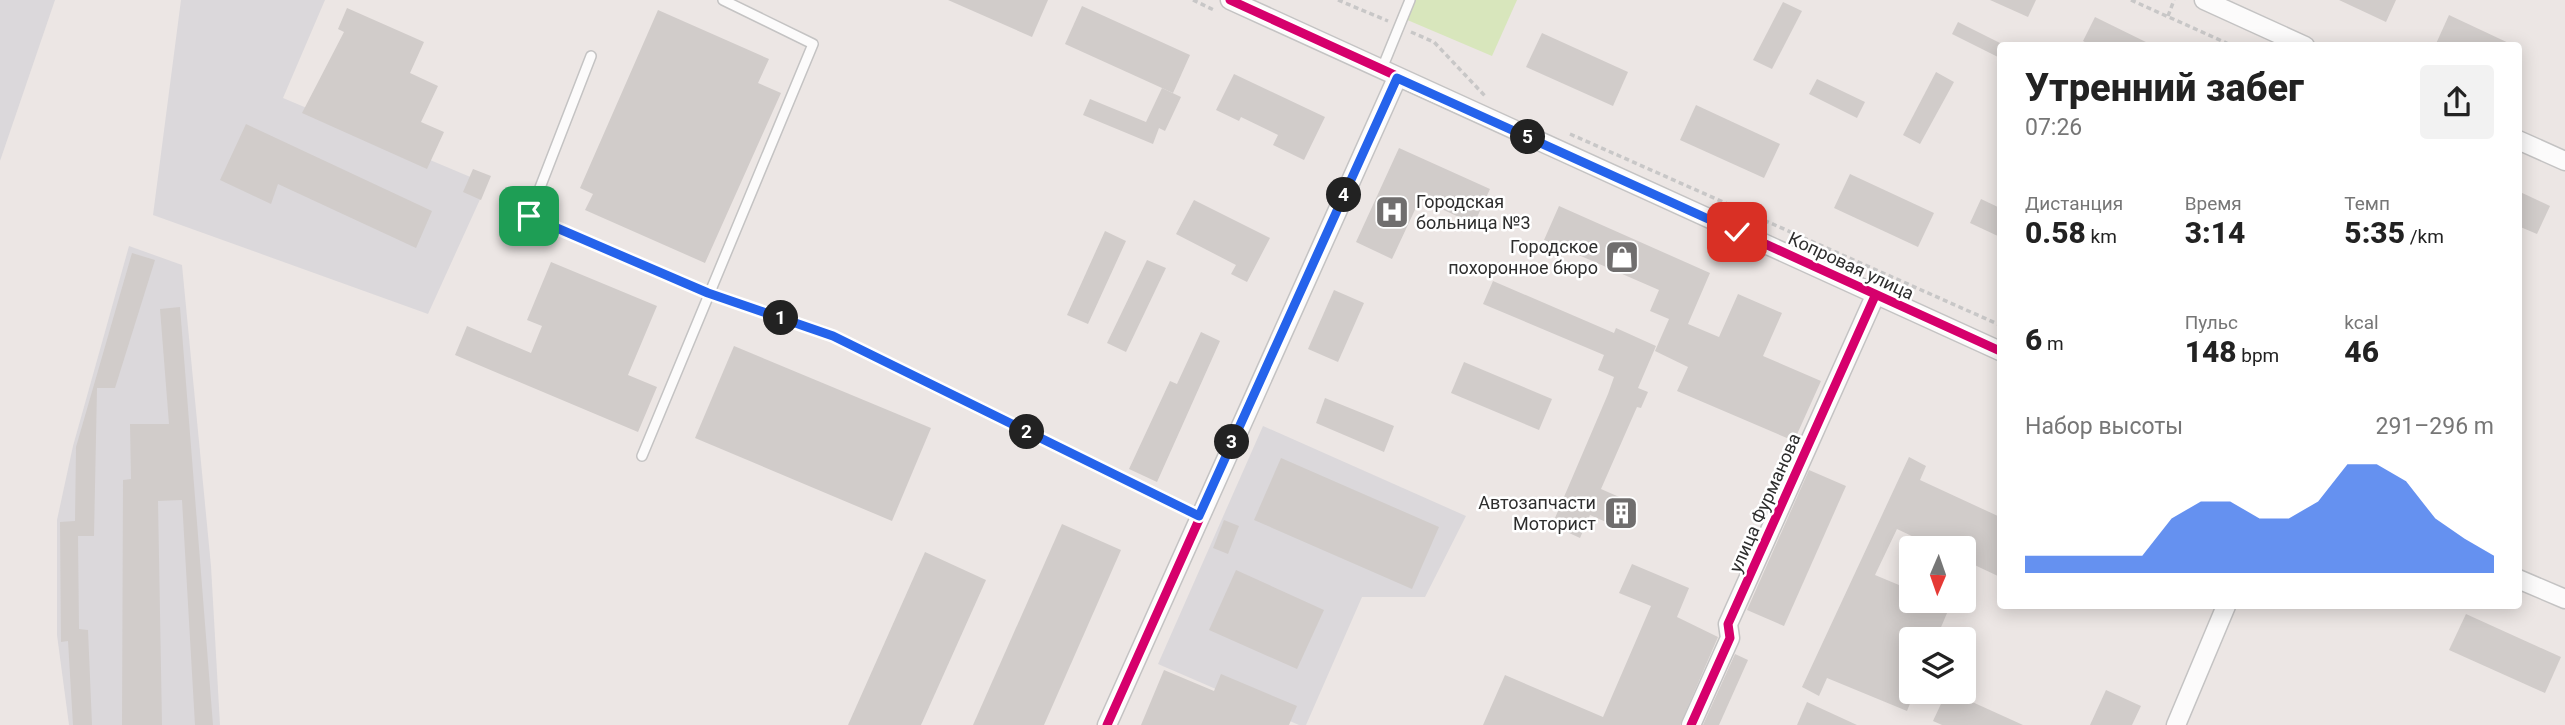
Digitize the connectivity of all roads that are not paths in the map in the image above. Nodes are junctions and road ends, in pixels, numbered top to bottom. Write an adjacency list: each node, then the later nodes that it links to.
1 (723, 0): 10 (lane)
2 (1230, 0): 7 (street, Копровая улица)
3 (1410, 0): 7 (lane)
4 (2204, 0): 5 (street)
5 (2296, 42)
6 (590, 56): 10 (lane)
7 (1389, 74): 11 (street, Копровая улица); 14 (street)
8 (2522, 142): 9 (street)
9 (2565, 161)
10 (708, 293): 13 (lane); 14 (lane)
11 (1875, 296): 12 (street, Копровая улица); 19 (street, улица Фурманова)
12 (1997, 350)
13 (642, 457)
14 (1199, 516): 18 (street)
15 (2522, 581): 16 (street)
16 (2565, 599)
17 (2225, 609): 20 (street)
18 (1107, 725)
19 (1691, 725)
20 (2176, 725)

